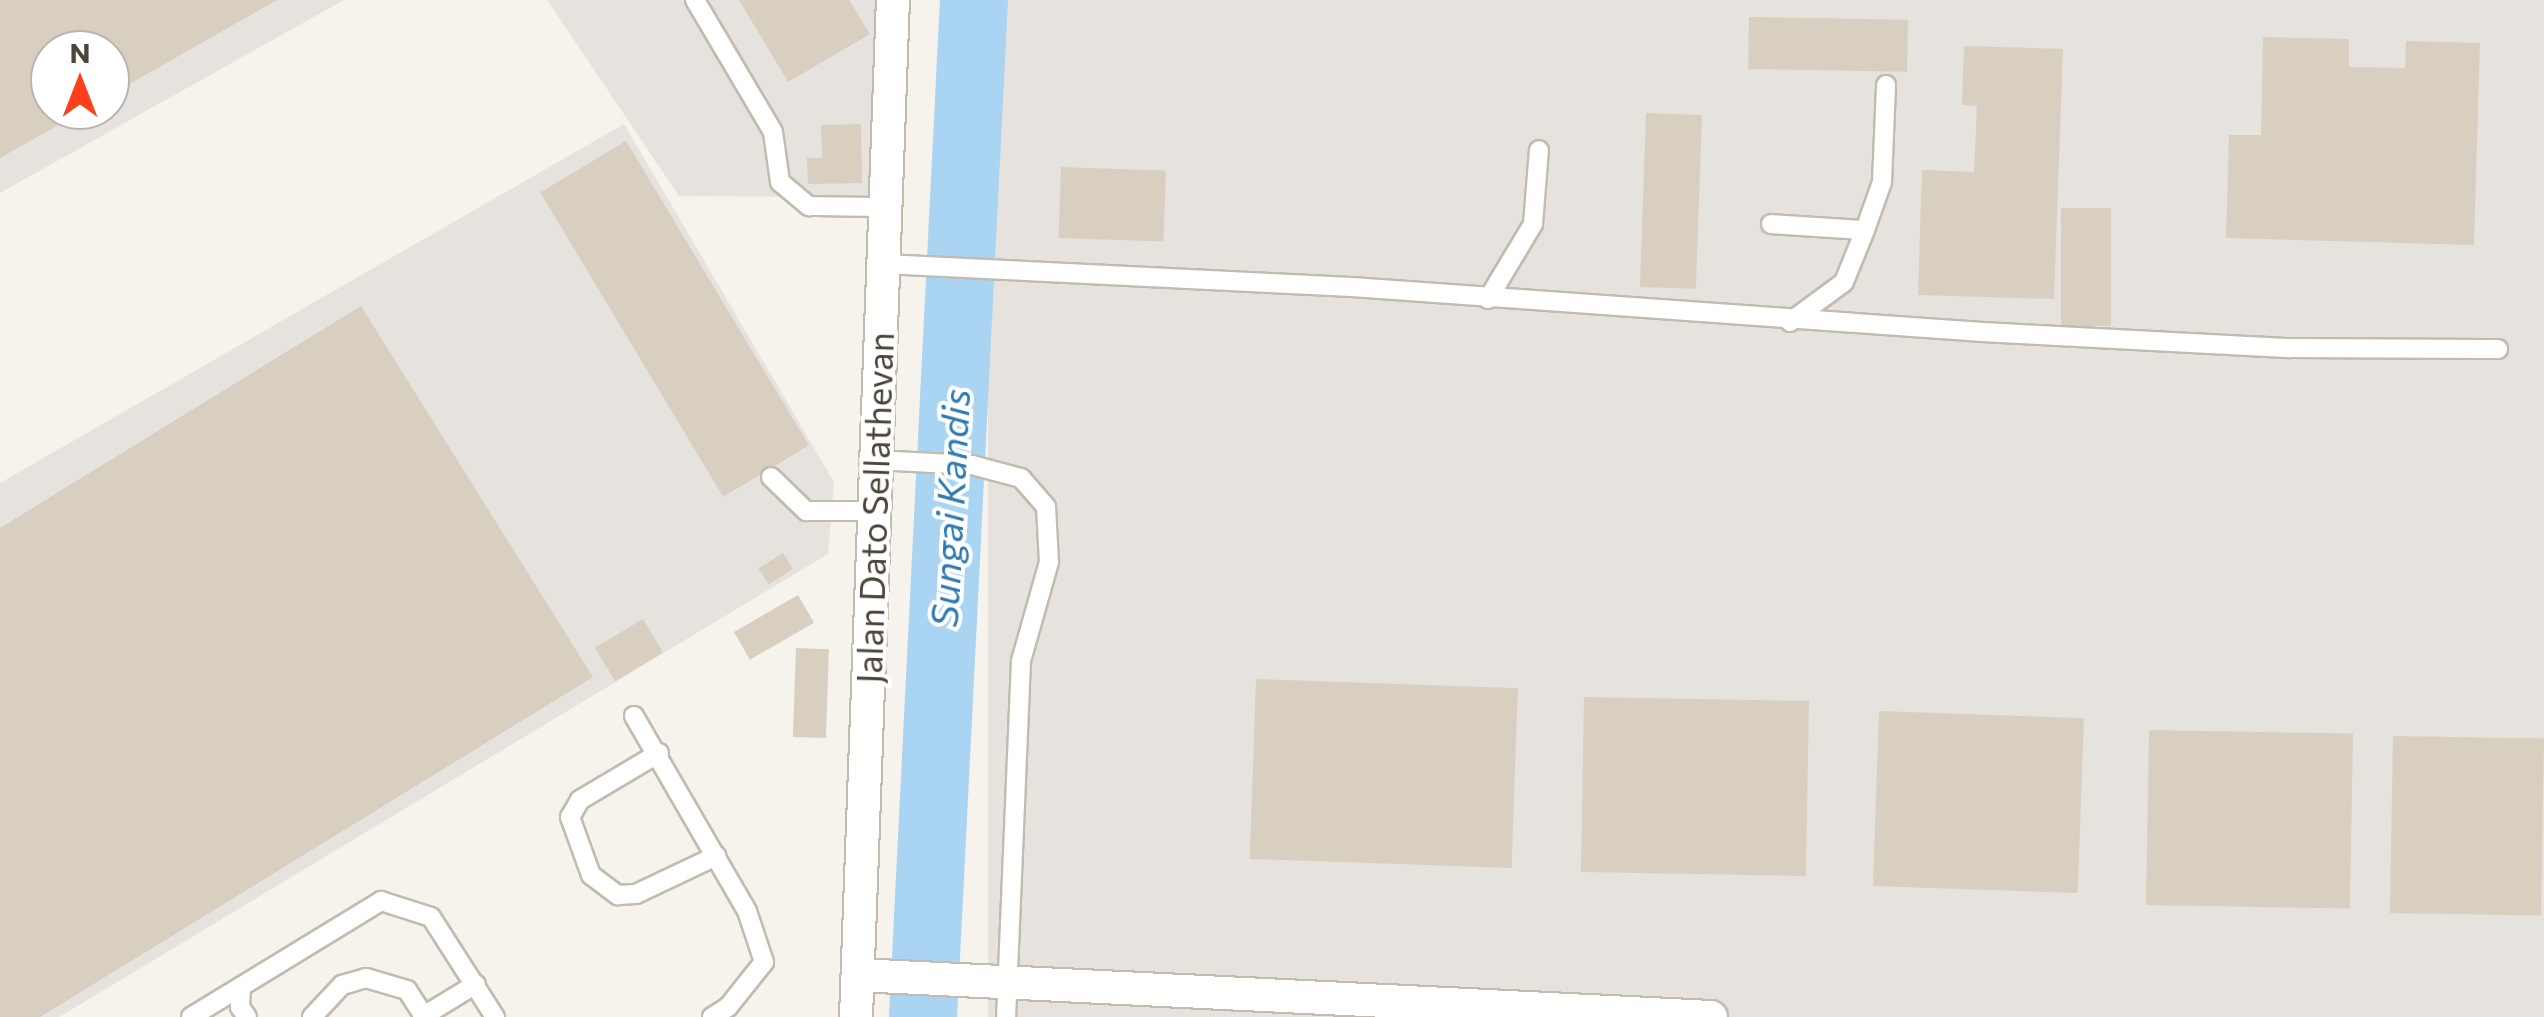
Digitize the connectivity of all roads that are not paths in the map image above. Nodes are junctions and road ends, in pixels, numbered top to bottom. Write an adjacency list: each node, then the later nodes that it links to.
1 (696, 0): 5 (lane)
2 (893, 0): 5 (street, Jalan Dato Sellathevan)
3 (1886, 84): 7 (lane)
4 (1539, 150): 9 (lane)
5 (885, 207): 8 (street, Jalan Dato Sellathevan)
6 (1771, 224): 7 (lane)
7 (1865, 230): 10 (lane)
8 (883, 264): 9 (lane); 12 (street, Jalan Dato Sellathevan)
9 (1488, 299): 10 (lane)
10 (1790, 322): 11 (lane)
11 (2498, 348)
12 (875, 460): 14 (street, Jalan Dato Sellathevan); 19 (lane)
13 (771, 476): 14 (lane)
14 (873, 511): 18 (street, Jalan Dato Sellathevan)
15 (634, 716): 16 (lane)
16 (658, 753): 17 (lane); 17 (lane)
17 (716, 856): 27 (lane)
18 (860, 976): 19 (street); 28 (street, Jalan Dato Sellathevan)
19 (1007, 983): 29 (lane); 30 (street)
20 (476, 984): 21 (lane); 25 (lane); 26 (lane)
21 (241, 987): 22 (lane); 23 (lane)
22 (191, 1017)
23 (248, 1017)
24 (312, 1017): 25 (lane)
25 (423, 1017)
26 (495, 1017)
27 (712, 1017)
28 (856, 1017)
29 (1006, 1017)
30 (1712, 1017)

